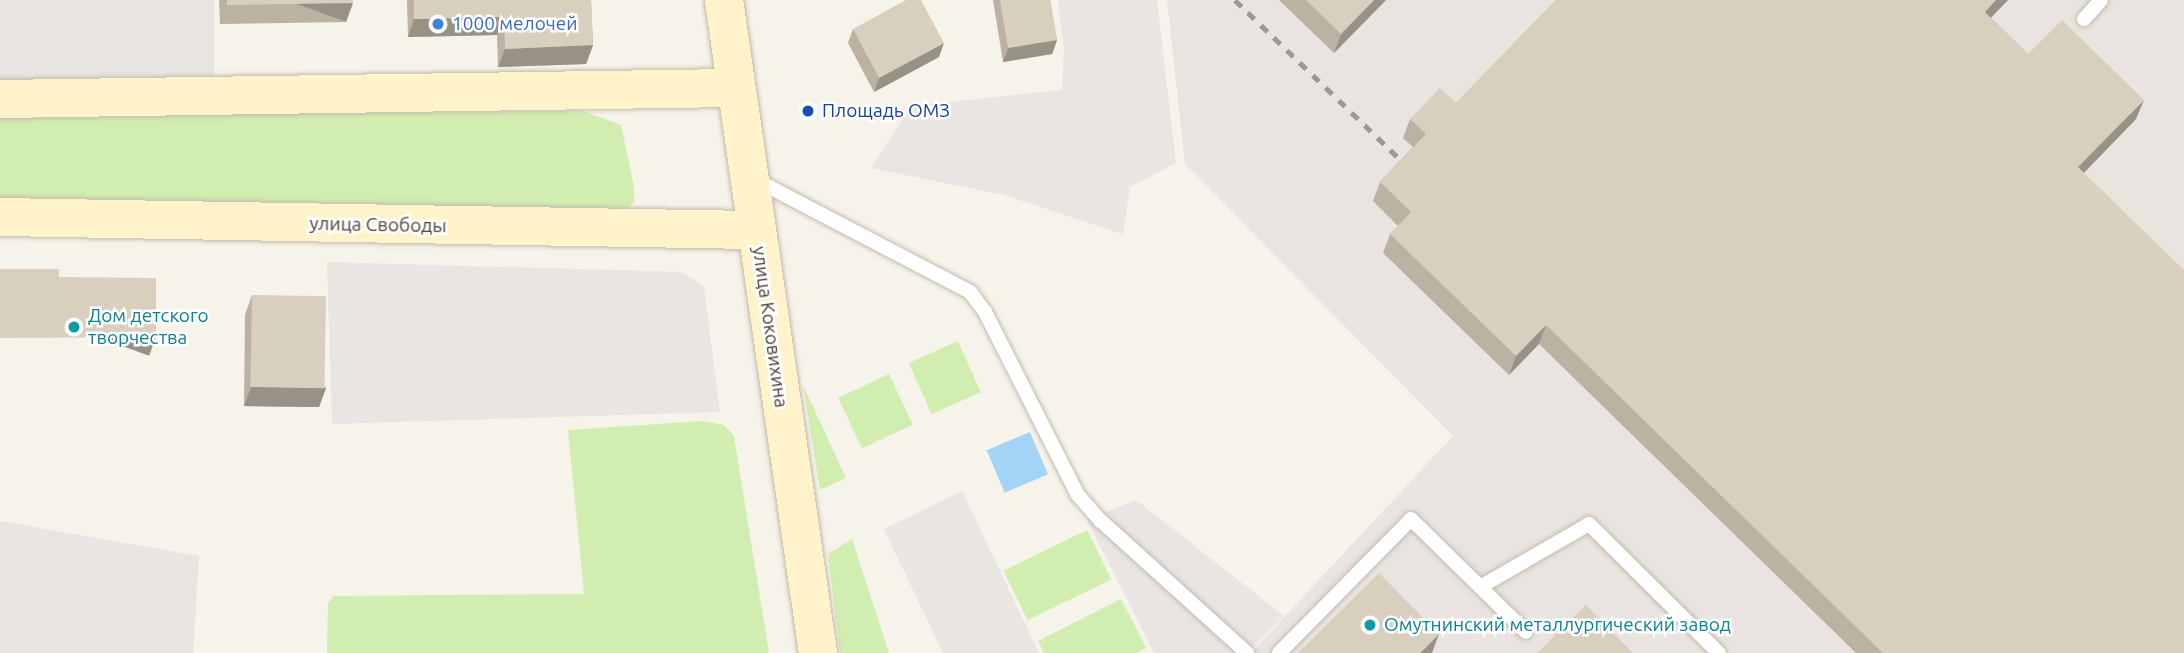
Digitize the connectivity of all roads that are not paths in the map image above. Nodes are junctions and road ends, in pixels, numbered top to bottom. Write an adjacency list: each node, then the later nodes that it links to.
1 (724, 0): 4 (main road, улица Коковихина)
2 (2101, 0): 3 (lane)
3 (2084, 19)
4 (736, 88): 5 (main road); 6 (main road, улица Коковихина)
5 (0, 99)
6 (748, 175): 8 (main road, улица Коковихина); 12 (lane)
7 (0, 217): 8 (main road, улица Свободы)
8 (755, 230): 11 (main road, улица Коковихина)
9 (1480, 587): 10 (lane); 13 (lane); 14 (lane)
10 (1527, 632)
11 (818, 653)
12 (1247, 653)
13 (1279, 653)
14 (1719, 653)

